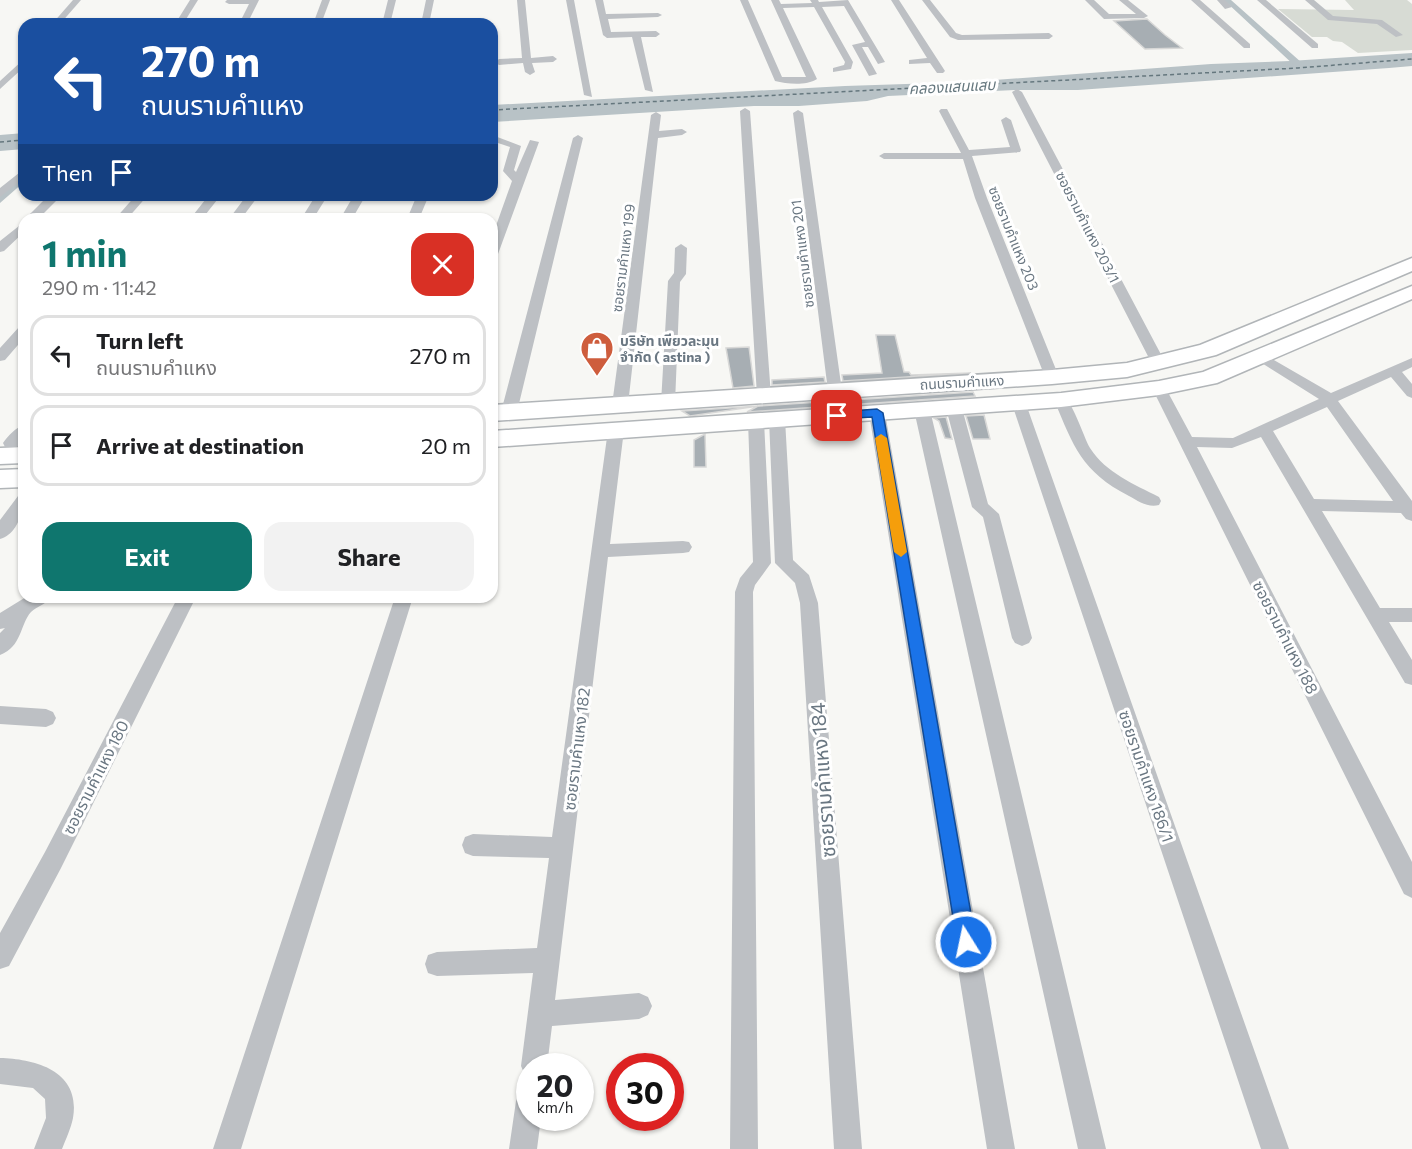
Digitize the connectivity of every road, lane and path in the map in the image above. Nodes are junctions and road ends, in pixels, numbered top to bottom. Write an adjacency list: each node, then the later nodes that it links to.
1 (77, 0): 30 (street)
2 (194, 0): 31 (street)
3 (326, 0): 34 (street)
4 (392, 0): 35 (street)
5 (430, 0): 36 (street)
6 (521, 0): 50 (street)
7 (570, 0): 63 (street)
8 (895, 0): 51 (street)
9 (926, 0): 41 (street)
10 (1089, 0): 11 (street)
11 (1123, 0)
12 (1196, 0): 47 (street)
13 (1221, 0): 27 (street)
14 (1261, 0): 15 (street); 48 (street)
15 (1281, 0)
16 (1309, 0): 40 (street)
17 (257, 1): 18 (street); 32 (street); 33 (street)
18 (229, 2)
19 (816, 2): 20 (street); 25 (street); 56 (street)
20 (845, 2): 46 (street)
21 (600, 3): 24 (street); 29 (street)
22 (656, 3): 28 (street)
23 (745, 4): 26 (street); 44 (street)
24 (611, 5)
25 (776, 5): 43 (street)
26 (757, 7)
27 (1228, 7)
28 (658, 15): 29 (street); 38 (street)
29 (602, 17): 37 (street)
30 (61, 18)
31 (183, 18)
32 (247, 18)
33 (252, 18)
34 (319, 18)
35 (388, 18)
36 (426, 18)
37 (605, 29): 38 (street); 39 (street)
38 (660, 30): 39 (street)
39 (636, 35): 61 (street)
40 (1399, 35)
41 (1049, 36)
42 (783, 41): 43 (street)
43 (794, 41): 44 (street)
44 (761, 42): 45 (street)
45 (772, 42)
46 (870, 44): 53 (street); 59 (street)
47 (1247, 46)
48 (1314, 46)
49 (553, 59): 50 (street)
50 (527, 60): 52 (street); 58 (street)
51 (934, 60): 54 (street); 57 (street)
52 (500, 62)
53 (881, 62)
54 (912, 62)
55 (18, 68): 60 (street)
56 (836, 70)
57 (940, 71)
58 (530, 72)
59 (872, 74)
60 (0, 86)
61 (650, 90)
62 (1017, 92): 92 (street, ซอยรามคำแหง 203/1)
63 (589, 95)
64 (745, 111): 103 (street)
65 (944, 111): 74 (street, ซอยรามคำแหง 203)
66 (798, 113): 101 (street, ซอยรามคำแหง 201)
67 (656, 115): 70 (street, ซอยรามคำแหง 199)
68 (1006, 120): 74 (street)
69 (682, 132): 70 (street)
70 (654, 135): 108 (street, ซอยรามคำแหง 199)
71 (578, 138): 111 (street)
72 (498, 139): 77 (street)
73 (534, 142): 77 (street)
74 (967, 154): 75 (street); 99 (street, ซอยรามคำแหง 203)
75 (884, 156)
76 (18, 178): 78 (street)
77 (518, 180): 86 (street)
78 (0, 194)
79 (50, 201): 82 (street)
80 (137, 201): 83 (street)
81 (210, 201): 84 (street)
82 (37, 213)
83 (126, 213)
84 (201, 213)
85 (18, 232): 87 (street)
86 (498, 237)
87 (0, 248)
88 (681, 248): 106 (street)
89 (1412, 264): 96 (main road, ถนนรามคำแหง)
90 (1119, 270): 92 (street, ซอยรามคำแหง 203/1)
91 (1412, 292): 95 (main road, ถนนรามคำแหง)
92 (1143, 329): 96 (street, ซอยรามคำแหง 203/1)
93 (18, 337): 94 (street)
94 (0, 357)
95 (1262, 357): 100 (main road, ถนนรามคำแหง); 104 (street)
96 (1162, 361): 99 (main road, ถนนรามคำแหง)
97 (1412, 362): 98 (street)
98 (1393, 369): 102 (street); 104 (street)
99 (1052, 377): 101 (main road, ถนนรามคำแหง)
100 (1158, 388): 105 (main road, ถนนรามคำแหง); 117 (street, ซอยรามคำแหง 188)
101 (835, 391): 103 (main road, ถนนรามคำแหง)
102 (1412, 393)
103 (764, 396): 106 (main road, ถนนรามคำแหง)
104 (1328, 398): 115 (street); 127 (street)
105 (1061, 400): 107 (main road, ถนนรามคำแหง); 124 (street)
106 (668, 403): 108 (main road, ถนนรามคำแหง)
107 (1019, 404): 109 (main road, ถนนรามคำแหง); 162 (street, ซอยรามคำแหง 186/1)
108 (620, 405): 111 (main road, ถนนรามคำแหง)
109 (954, 408): 110 (main road, ถนนรามคำแหง); 139 (street)
110 (922, 410): 112 (main road, ถนนรามคำแหง); 161 (street)
111 (500, 413)
112 (877, 413): 113 (main road, ถนนรามคำแหง); 160 (street)
113 (767, 420): 114 (main road, ถนนรามคำแหง); 122 (street); 123 (street)
114 (616, 430): 116 (main road, ถนนรามคำแหง); 130 (street, ซอยรามคำแหง 182)
115 (1265, 431): 117 (street); 125 (street)
116 (498, 438)
117 (1188, 442): 146 (street, ซอยรามคำแหง 188)
118 (15, 448): 119 (main road)
119 (0, 466)
120 (18, 478): 121 (main road)
121 (0, 479)
122 (760, 490): 123 (street); 131 (street)
123 (782, 490): 131 (street)
124 (1153, 501)
125 (1310, 505): 127 (street); 136 (street)
126 (18, 508): 128 (street)
127 (1410, 510)
128 (0, 533)
129 (683, 547): 130 (street)
130 (602, 551): 145 (street, ซอยรามคำแหง 182)
131 (773, 563): 158 (street); 159 (street, ซอยรามคำแหง 184)
132 (32, 603): 135 (street)
133 (184, 603): 147 (street, ซอยรามคำแหง 180)
134 (402, 603): 156 (street)
135 (22, 610): 138 (street); 140 (street)
136 (1374, 615): 137 (street); 141 (street)
137 (1412, 615)
138 (0, 622)
139 (1022, 638)
140 (0, 647)
141 (1412, 677)
142 (0, 715): 143 (street)
143 (46, 718)
144 (473, 845): 145 (street)
145 (563, 848): 148 (street, ซอยรามคำแหง 182)
146 (1412, 886)
147 (0, 957)
148 (549, 960): 149 (street); 151 (street, ซอยรามคำแหง 182)
149 (437, 964)
150 (639, 1006): 151 (street)
151 (542, 1014): 152 (street, ซอยรามคำแหง 182)
152 (536, 1053)
153 (0, 1071): 155 (street)
154 (526, 1131): 157 (street)
155 (48, 1149)
156 (227, 1149)
157 (523, 1149)
158 (744, 1149)
159 (848, 1149)
160 (1001, 1149)
161 (1092, 1149)
162 (1275, 1149)

